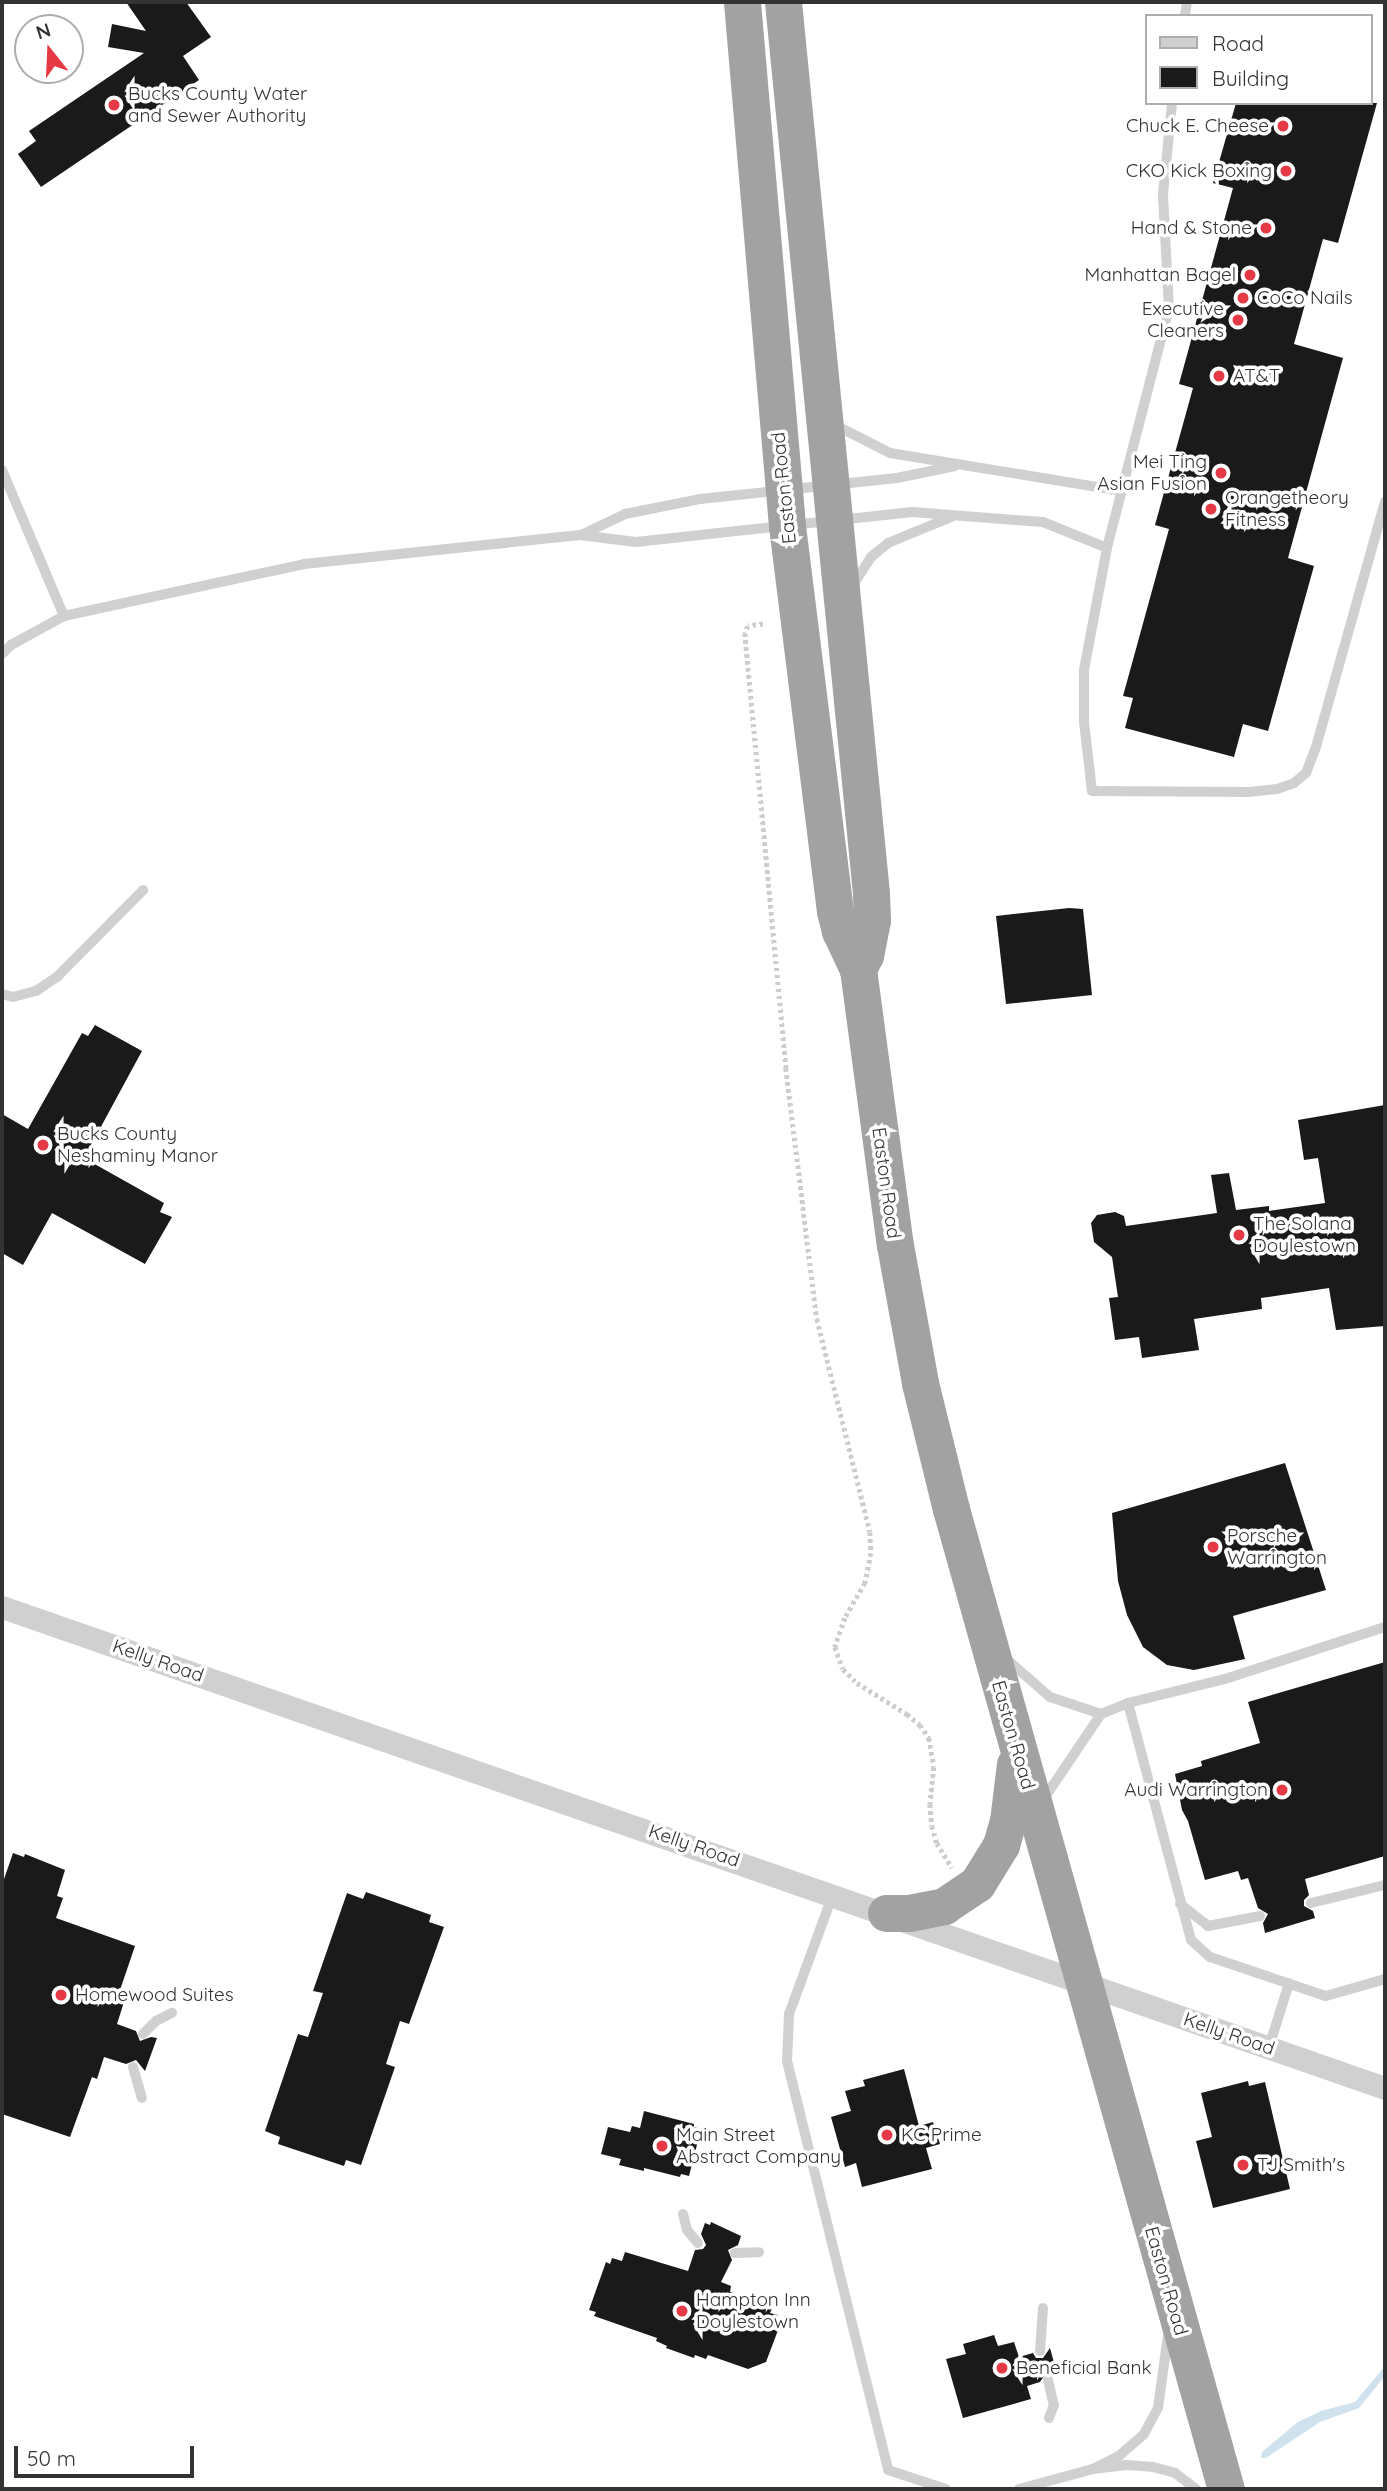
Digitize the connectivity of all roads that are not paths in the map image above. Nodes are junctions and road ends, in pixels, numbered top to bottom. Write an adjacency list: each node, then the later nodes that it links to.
1 (742, 2): 11 (highway, Easton Road)
2 (783, 2): 4 (highway, Easton Road)
3 (1172, 105): 8 (lane)
4 (823, 419): 5 (lane); 10 (highway, Easton Road)
5 (954, 466): 8 (lane); 10 (lane)
6 (2, 471): 7 (lane)
7 (4, 483): 15 (lane)
8 (1121, 491): 14 (lane)
9 (1385, 502): 14 (lane)
10 (831, 503): 11 (lane); 11 (lane); 12 (lane); 16 (highway, Easton Road)
11 (786, 508): 13 (lane); 13 (lane); 19 (highway, Easton Road)
12 (953, 516): 14 (lane); 16 (lane)
13 (580, 535): 15 (lane)
14 (1107, 548)
15 (64, 616): 17 (lane)
16 (842, 617): 19 (highway, Easton Road)
17 (2, 654)
18 (143, 890): 20 (lane)
19 (858, 969): 23 (highway, Easton Road)
20 (2, 995)
21 (2, 1606): 29 (street, Kelly Road)
22 (1385, 1626): 24 (lane)
23 (987, 1641): 25 (lane); 26 (highway, Easton Road)
24 (1128, 1703): 25 (lane); 31 (lane)
25 (1101, 1714): 27 (lane)
26 (1015, 1742): 27 (highway, Easton Road); 32 (highway)
27 (1035, 1811): 35 (highway, Easton Road)
28 (1385, 1885): 30 (lane)
29 (833, 1894): 32 (street, Kelly Road); 53 (lane)
30 (1311, 1903)
31 (1180, 1904): 33 (lane); 36 (lane)
32 (886, 1913): 35 (street, Kelly Road)
33 (1260, 1916)
34 (1385, 1979): 36 (lane)
35 (1081, 1982): 39 (street, Kelly Road); 47 (highway, Easton Road)
36 (1289, 1983): 39 (lane)
37 (172, 2014): 38 (lane)
38 (143, 2034)
39 (1269, 2047): 41 (street, Kelly Road)
40 (133, 2067): 42 (lane)
41 (1385, 2088)
42 (142, 2098)
43 (683, 2214): 44 (lane)
44 (698, 2243)
45 (759, 2252): 46 (lane)
46 (735, 2253)
47 (1171, 2297): 52 (lane); 56 (highway, Easton Road)
48 (1043, 2308): 49 (lane)
49 (1040, 2351)
50 (1048, 2380): 51 (lane)
51 (1049, 2418)
52 (1093, 2469): 54 (lane); 55 (lane)
53 (946, 2489)
54 (1019, 2489)
55 (1196, 2489)
56 (1226, 2489)

